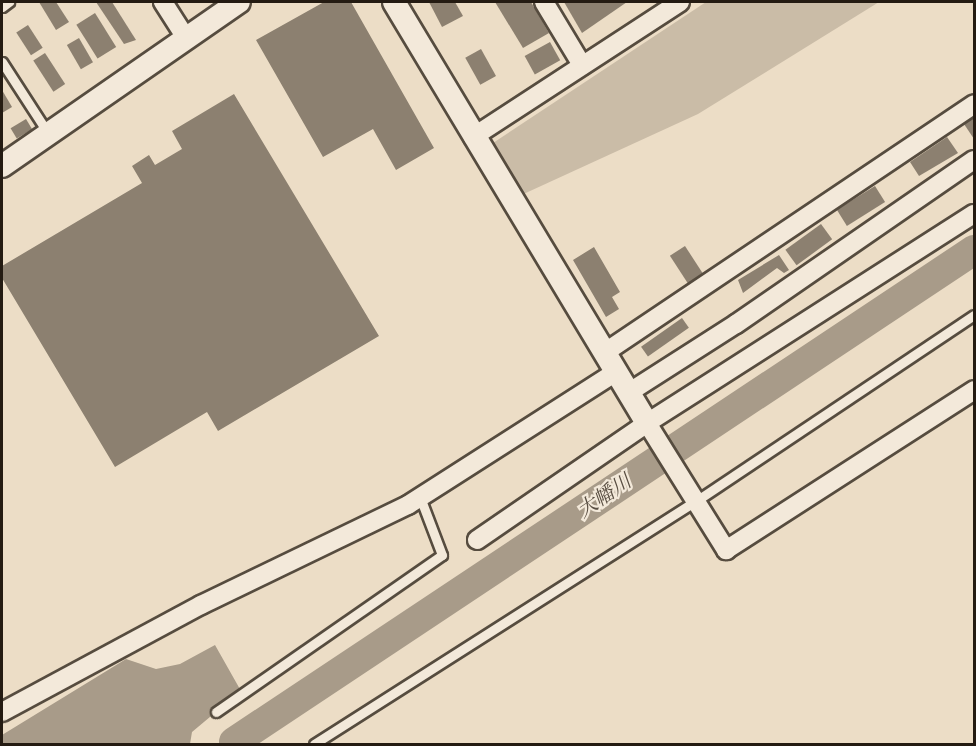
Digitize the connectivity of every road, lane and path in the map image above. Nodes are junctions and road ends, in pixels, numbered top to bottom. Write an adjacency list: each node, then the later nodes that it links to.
1 (9, 2): 7 (lane)
2 (163, 2): 8 (street)
3 (239, 2): 8 (street)
4 (394, 2): 13 (street)
5 (544, 2): 10 (street)
6 (680, 2): 10 (street)
7 (2, 7)
8 (186, 38): 12 (street)
9 (2, 62): 12 (lane)
10 (582, 65): 13 (street)
11 (975, 104): 18 (street)
12 (48, 134): 15 (street)
13 (473, 137): 18 (street)
14 (975, 160): 20 (street)
15 (2, 166)
16 (975, 214): 21 (street)
17 (975, 315): 23 (lane)
18 (610, 362): 20 (street); 22 (street)
19 (975, 390): 23 (street)
20 (628, 393): 21 (street)
21 (647, 423): 23 (street); 24 (street)
22 (420, 497): 25 (street); 26 (lane)
23 (696, 501): 27 (lane)
24 (477, 540)
25 (2, 712)
26 (216, 712)
27 (314, 744)

